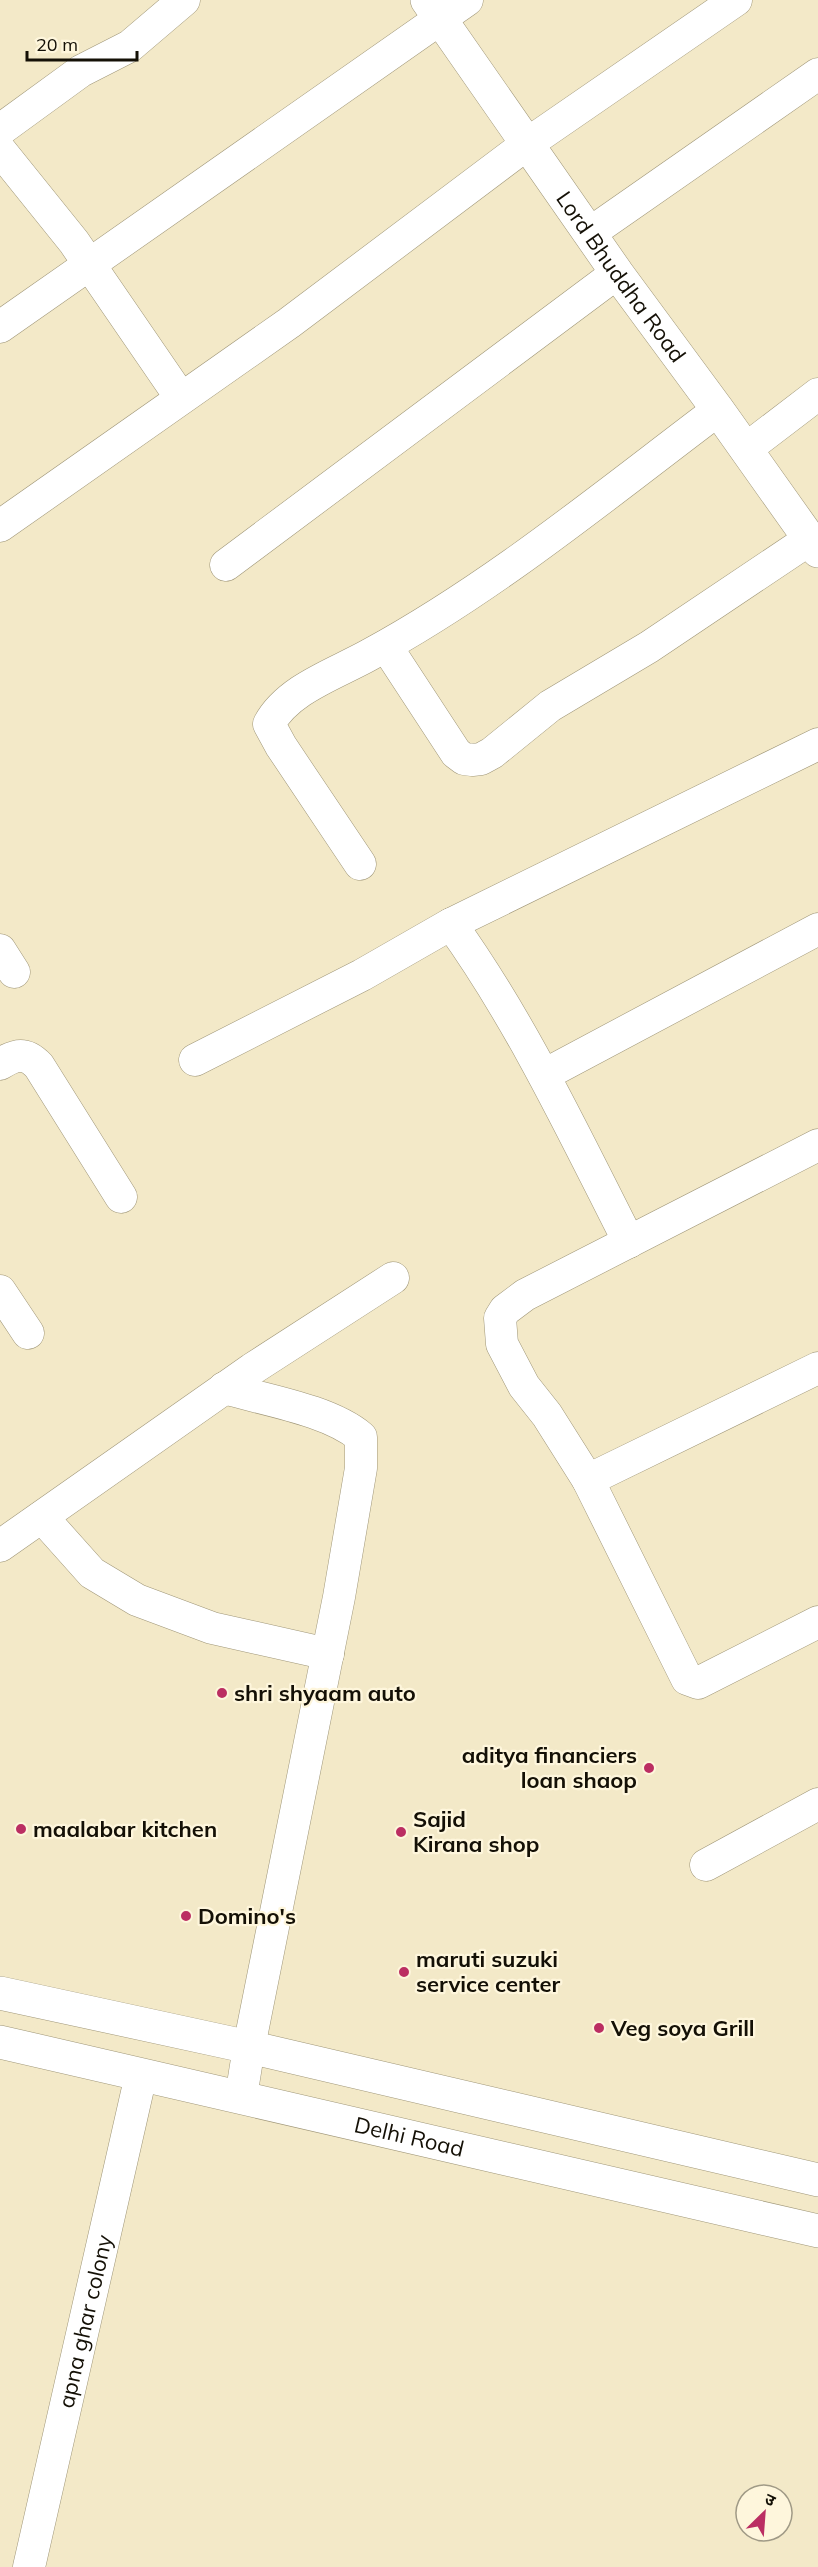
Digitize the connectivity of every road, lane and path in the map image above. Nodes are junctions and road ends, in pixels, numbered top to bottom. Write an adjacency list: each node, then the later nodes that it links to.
1 (184, 0): 6 (street)
2 (467, 0): 4 (street)
3 (736, 0): 7 (street)
4 (433, 10): 7 (main road, Lord Bhuddha Road); 10 (street)
5 (818, 74): 9 (street)
6 (0, 130)
7 (527, 144): 9 (main road, Lord Bhuddha Road); 14 (street)
8 (0, 150): 10 (street)
9 (590, 233): 11 (main road, Lord Bhuddha Road)
10 (90, 265): 12 (street); 14 (street)
11 (617, 273): 15 (main road, Lord Bhuddha Road); 19 (street)
12 (0, 327)
13 (818, 394): 16 (street)
14 (181, 398): 17 (street)
15 (718, 410): 16 (main road, Lord Bhuddha Road); 20 (street)
16 (746, 449): 18 (main road, Lord Bhuddha Road)
17 (0, 526)
18 (814, 545): 20 (street)
19 (226, 565)
20 (386, 646): 22 (street)
21 (818, 744): 23 (street)
22 (360, 864)
23 (451, 924): 25 (street); 27 (street)
24 (818, 929): 27 (street)
25 (195, 1060)
26 (0, 1064): 29 (street)
27 (544, 1075): 30 (street)
28 (818, 1145): 30 (street)
29 (121, 1197)
30 (629, 1242): 36 (street)
31 (393, 1278): 35 (street)
32 (0, 1291): 33 (street)
33 (28, 1333)
34 (818, 1368): 36 (street)
35 (224, 1388): 37 (street); 40 (street)
36 (588, 1480): 39 (street)
37 (42, 1516): 38 (street); 40 (street)
38 (0, 1546)
39 (818, 1622)
40 (328, 1654): 45 (street)
41 (818, 1803): 42 (street)
42 (706, 1865)
43 (0, 1993): 45 (main road)
44 (0, 2042): 46 (main road, Delhi Road)
45 (249, 2047): 47 (street); 48 (main road)
46 (141, 2075): 47 (main road, Delhi Road); 50 (street, apna ghar colony)
47 (241, 2097): 49 (main road, Delhi Road)
48 (810, 2178)
49 (805, 2228)
50 (29, 2567)

